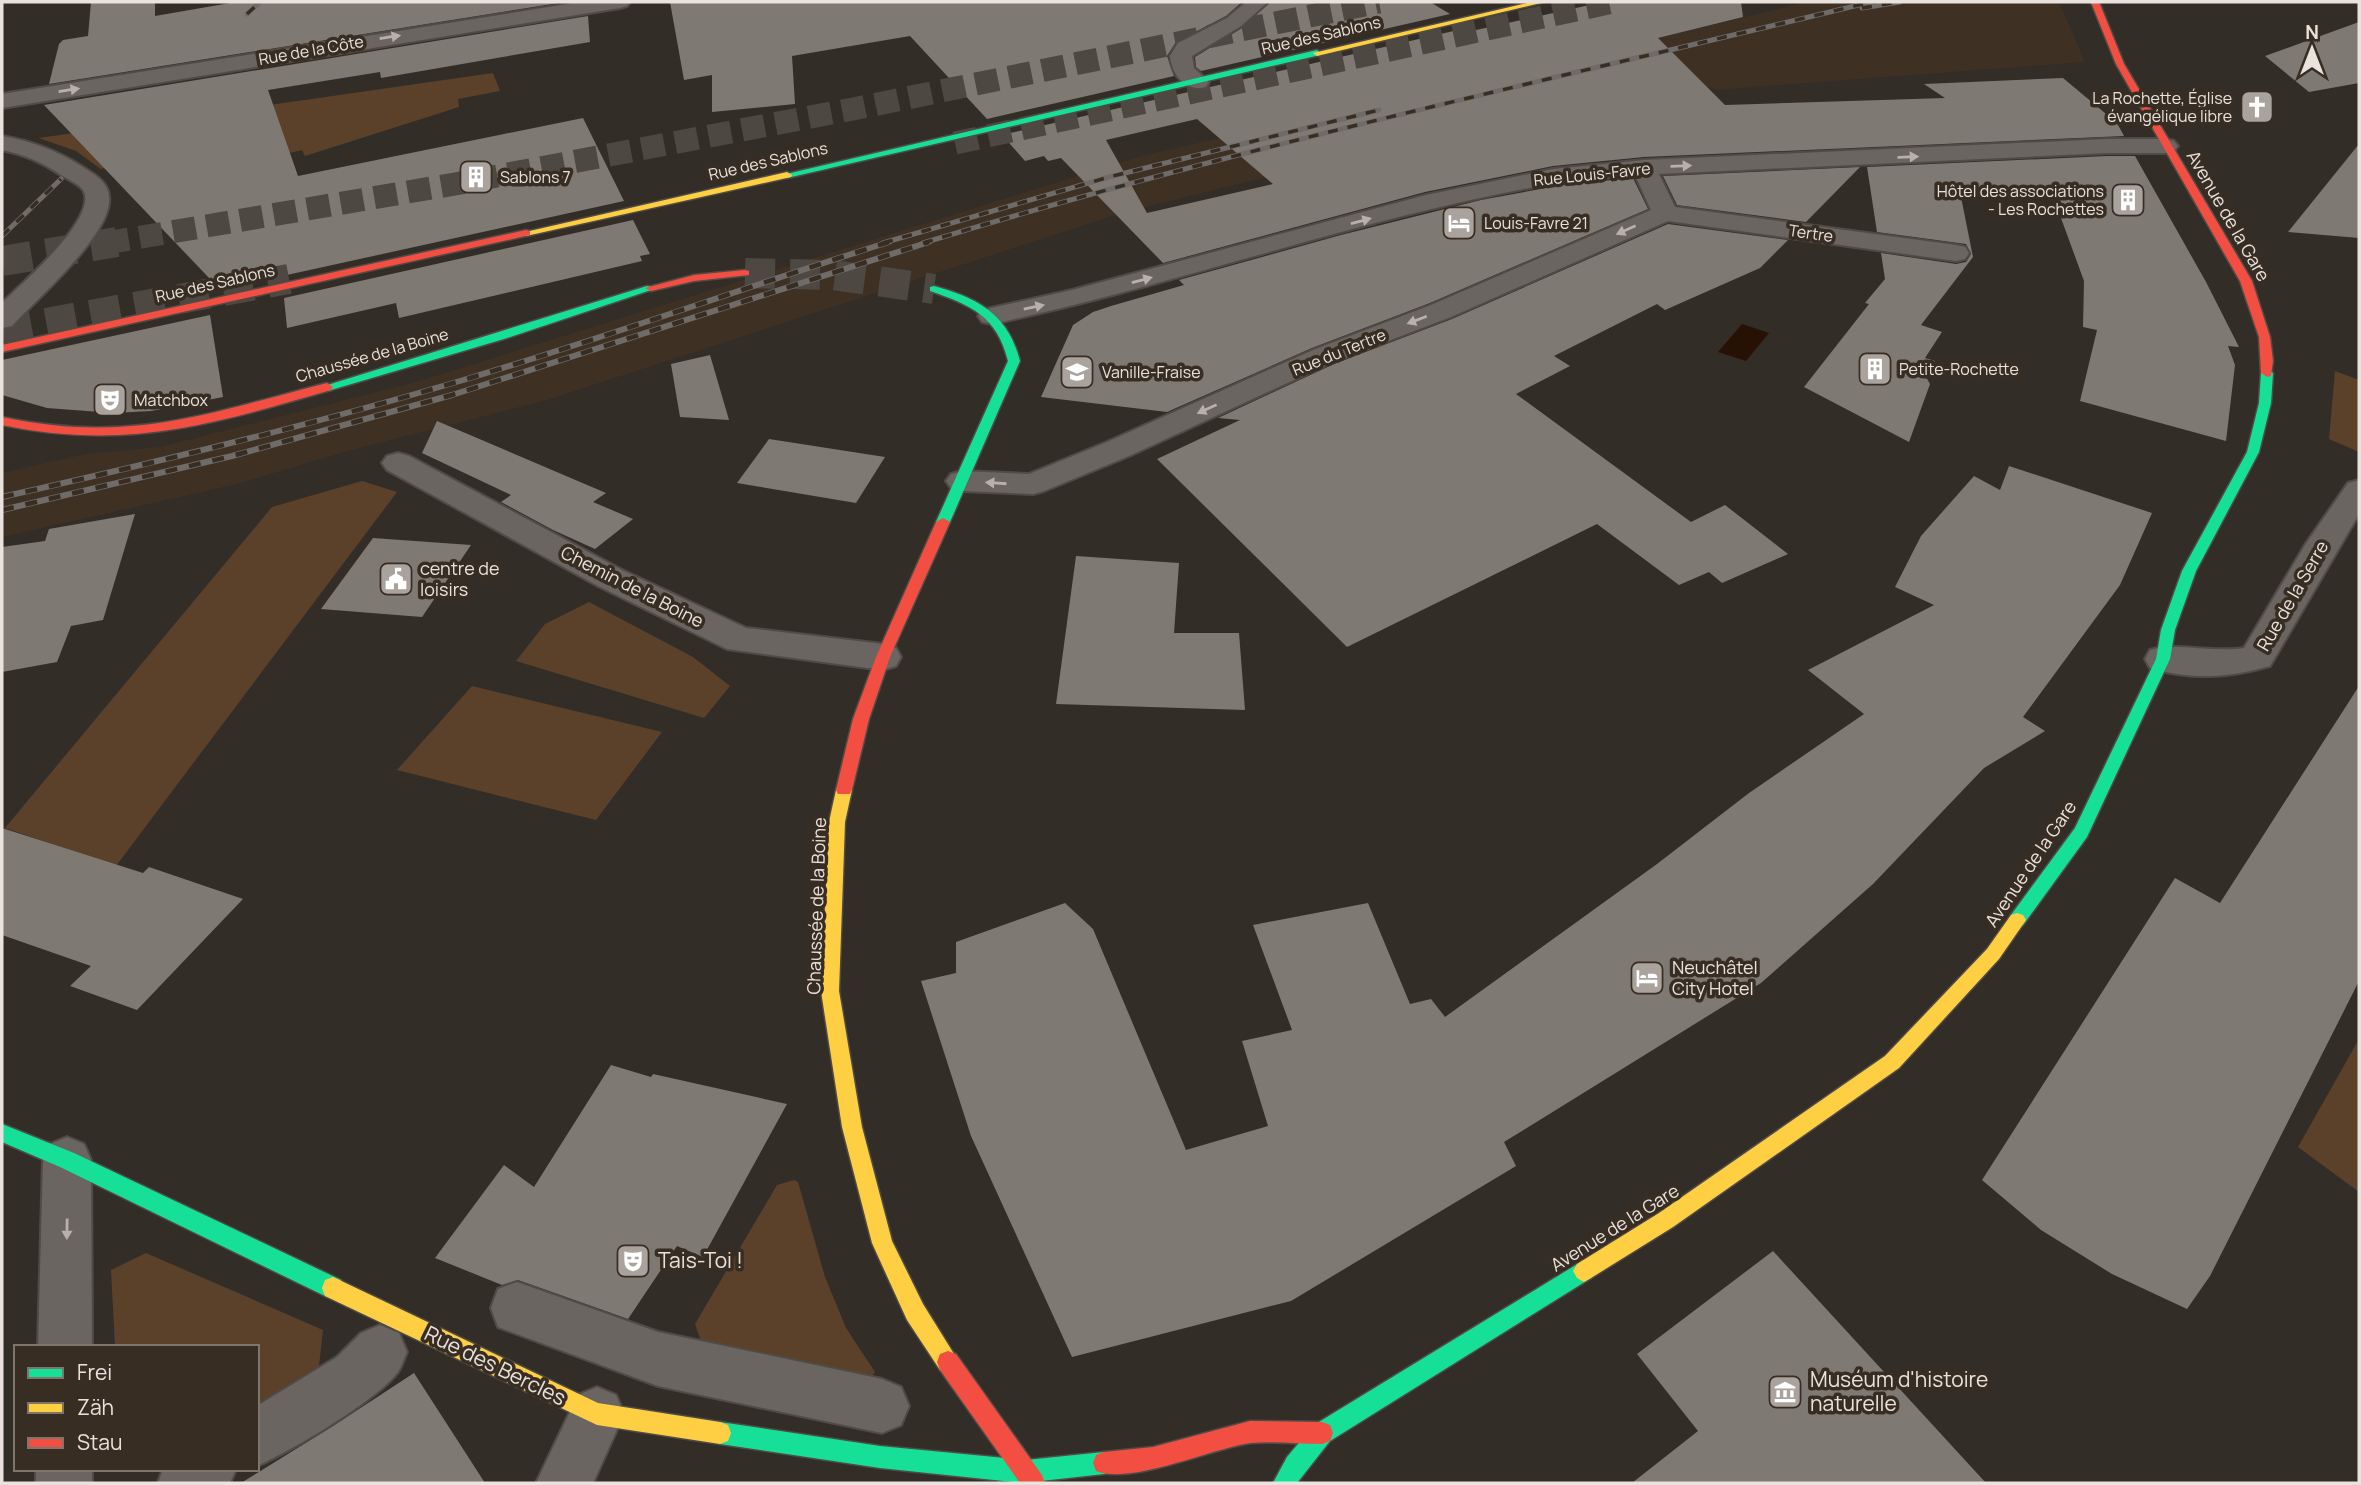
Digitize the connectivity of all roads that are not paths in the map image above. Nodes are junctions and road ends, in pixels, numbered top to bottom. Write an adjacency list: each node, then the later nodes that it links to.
1 (620, 2): 6 (street, Rue de la Côte, one-way to 1)
2 (1258, 2): 5 (street)
3 (1541, 2): 5 (main road, Rue des Sablons)
4 (2095, 2): 8 (main road, Avenue de la Gare)
5 (1198, 82): 16 (main road, Rue des Sablons)
6 (2, 101)
7 (2, 143): 15 (street)
8 (2166, 146): 9 (street, Rue Louis-Favre, one-way to 8); 22 (main road, Avenue de la Gare)
9 (1644, 167): 10 (street); 14 (street, Rue Louis-Favre, one-way to 9)
10 (1665, 213): 11 (street, Tertre); 19 (street, Rue du Tertre, one-way to 19)
11 (1956, 253)
12 (745, 273): 17 (main road, Chaussée de la Boine)
13 (934, 289): 14 (main road, Chaussée de la Boine)
14 (992, 316): 19 (main road, Chaussée de la Boine)
15 (2, 320)
16 (2, 349)
17 (2, 421)
18 (398, 463): 21 (street, Chemin de la Boine)
19 (962, 481): 21 (main road, Chaussée de la Boine)
20 (2359, 490): 22 (street, Rue de la Serre)
21 (883, 657): 33 (main road, Chaussée de la Boine)
22 (2163, 659): 30 (main road, Avenue de la Gare)
23 (2, 1133): 24 (main road, Rue des Bercles)
24 (67, 1160): 26 (street, one-way to 26); 29 (main road, Rue des Bercles)
25 (517, 1308): 28 (street)
26 (65, 1345)
27 (368, 1364): 31 (street)
28 (882, 1406)
29 (597, 1414): 33 (main road, Rue des Bercles); 35 (street)
30 (1322, 1433): 33 (main road); 36 (main road, Avenue de la Gare)
31 (259, 1437)
32 (205, 1471): 34 (street)
33 (1030, 1478)
34 (186, 1483)
35 (564, 1483)
36 (1284, 1483)

